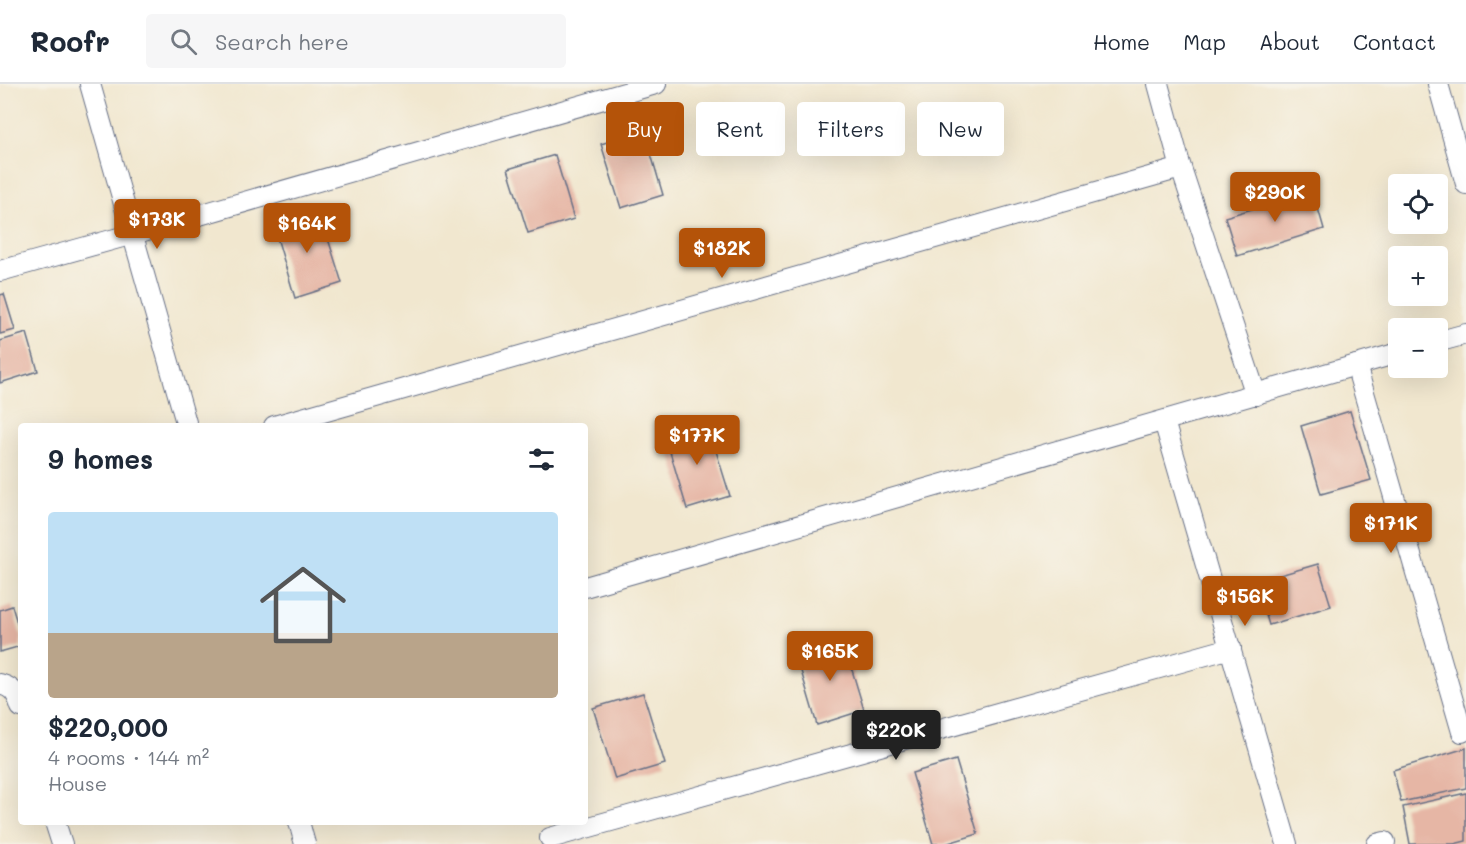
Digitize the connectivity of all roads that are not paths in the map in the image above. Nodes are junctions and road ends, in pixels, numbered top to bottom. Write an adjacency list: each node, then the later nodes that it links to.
1 (90, 84): 7 (street)
2 (656, 84): 7 (street)
3 (1158, 84): 5 (street)
4 (1438, 84): 6 (street)
5 (1181, 168): 13 (street); 16 (street)
6 (1466, 184)
7 (133, 234): 8 (street); 15 (street)
8 (0, 271)
9 (1466, 334): 10 (street)
10 (1448, 339)
11 (1388, 356): 12 (street)
12 (1356, 365): 13 (street); 19 (street)
13 (1256, 395): 14 (street)
14 (1164, 421): 17 (street); 18 (street)
15 (186, 423)
16 (285, 423)
17 (588, 585)
18 (1231, 648): 20 (street); 27 (street)
19 (1462, 732)
20 (588, 824)
21 (56, 825): 25 (street)
22 (300, 825): 26 (street)
23 (585, 825): 24 (street)
24 (549, 835)
25 (62, 844)
26 (305, 844)
27 (1287, 844)

